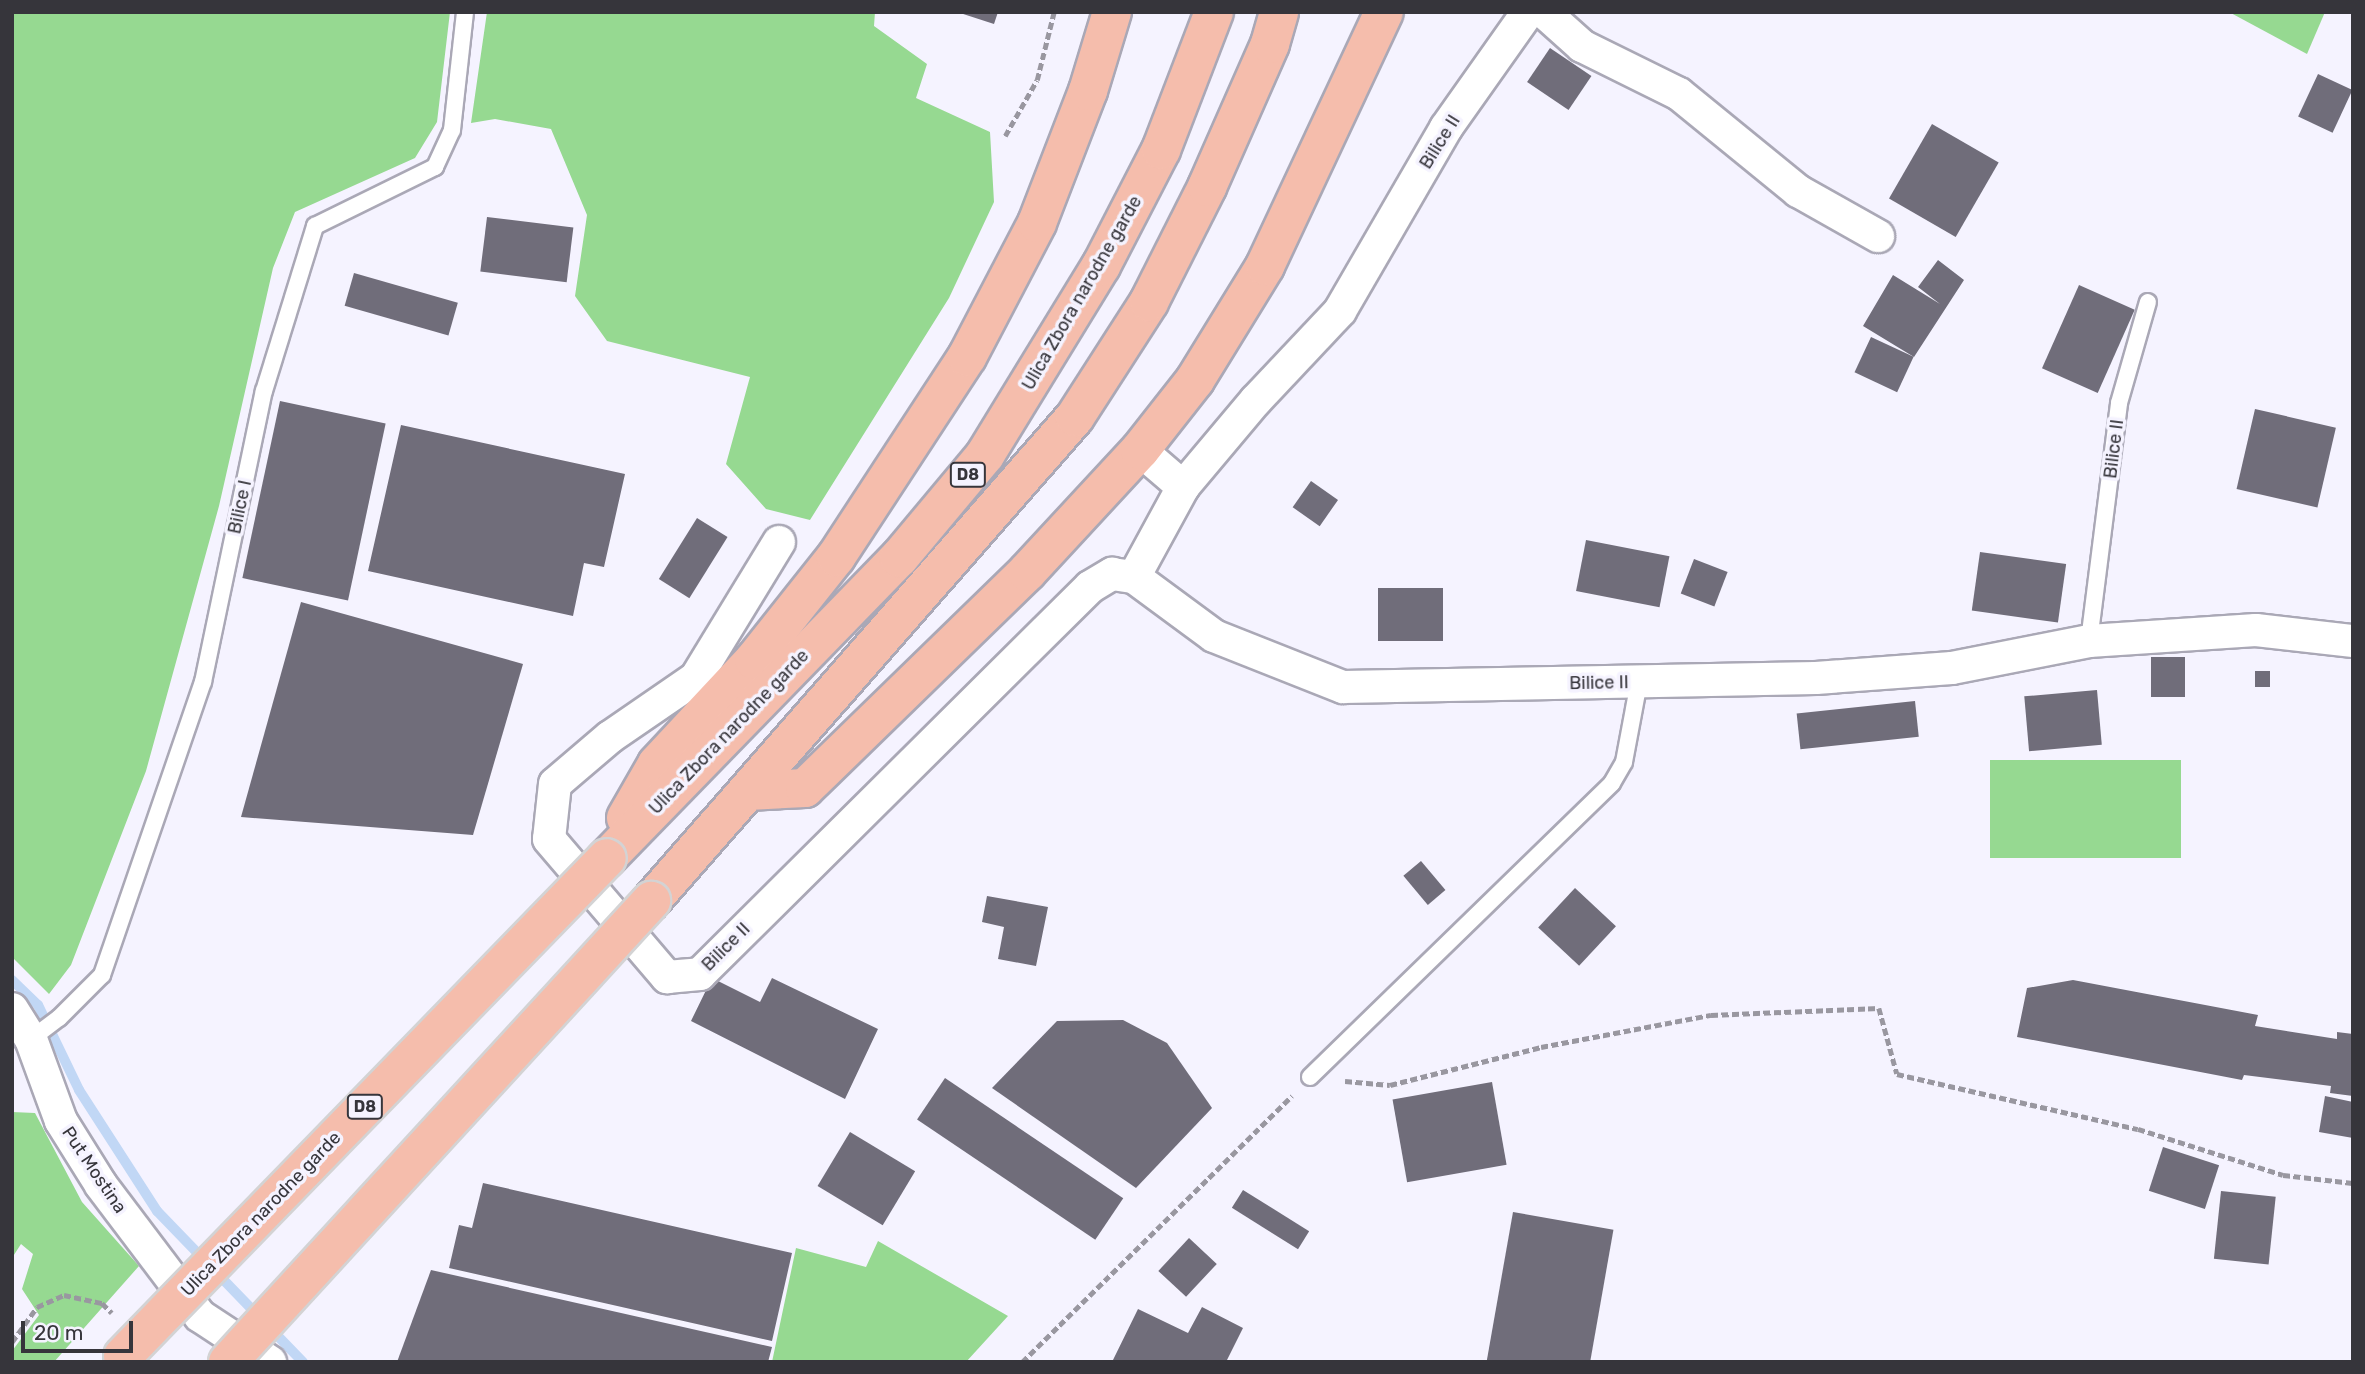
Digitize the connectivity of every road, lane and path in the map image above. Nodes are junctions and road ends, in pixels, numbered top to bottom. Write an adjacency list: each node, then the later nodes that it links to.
1 (465, 12): 22 (lane, Bilice I)
2 (1054, 12): 9 (path)
3 (1112, 12): 20 (highway)
4 (1214, 12): 20 (highway, Ulica Zbora narodne garde / D8)
5 (1279, 12): 19 (highway, D8)
6 (1384, 12): 12 (highway)
7 (1528, 12): 13 (street, Bilice II)
8 (1544, 12): 10 (street)
9 (1005, 136)
10 (1878, 236)
11 (2148, 302): 16 (lane, Bilice II)
12 (1140, 450): 13 (street); 19 (highway)
13 (1183, 487): 15 (street, Bilice II)
14 (779, 542): 15 (street, Bilice II)
15 (1134, 577): 18 (street, Bilice II)
16 (2089, 641): 17 (street, Bilice II); 18 (street, Bilice II)
17 (2353, 641)
18 (1639, 682): 23 (lane)
19 (748, 791): 27 (highway, D8, bridge)
20 (607, 858): 26 (highway, Ulica Zbora narodne garde / D8, bridge)
21 (12, 1009): 22 (street, Put Mostina)
22 (31, 1039): 28 (street, Put Mostina)
23 (1310, 1077): 24 (path); 29 (path)
24 (2353, 1183)
25 (12, 1342): 26 (path)
26 (121, 1347)
27 (228, 1362)
28 (270, 1362)
29 (1022, 1362)

